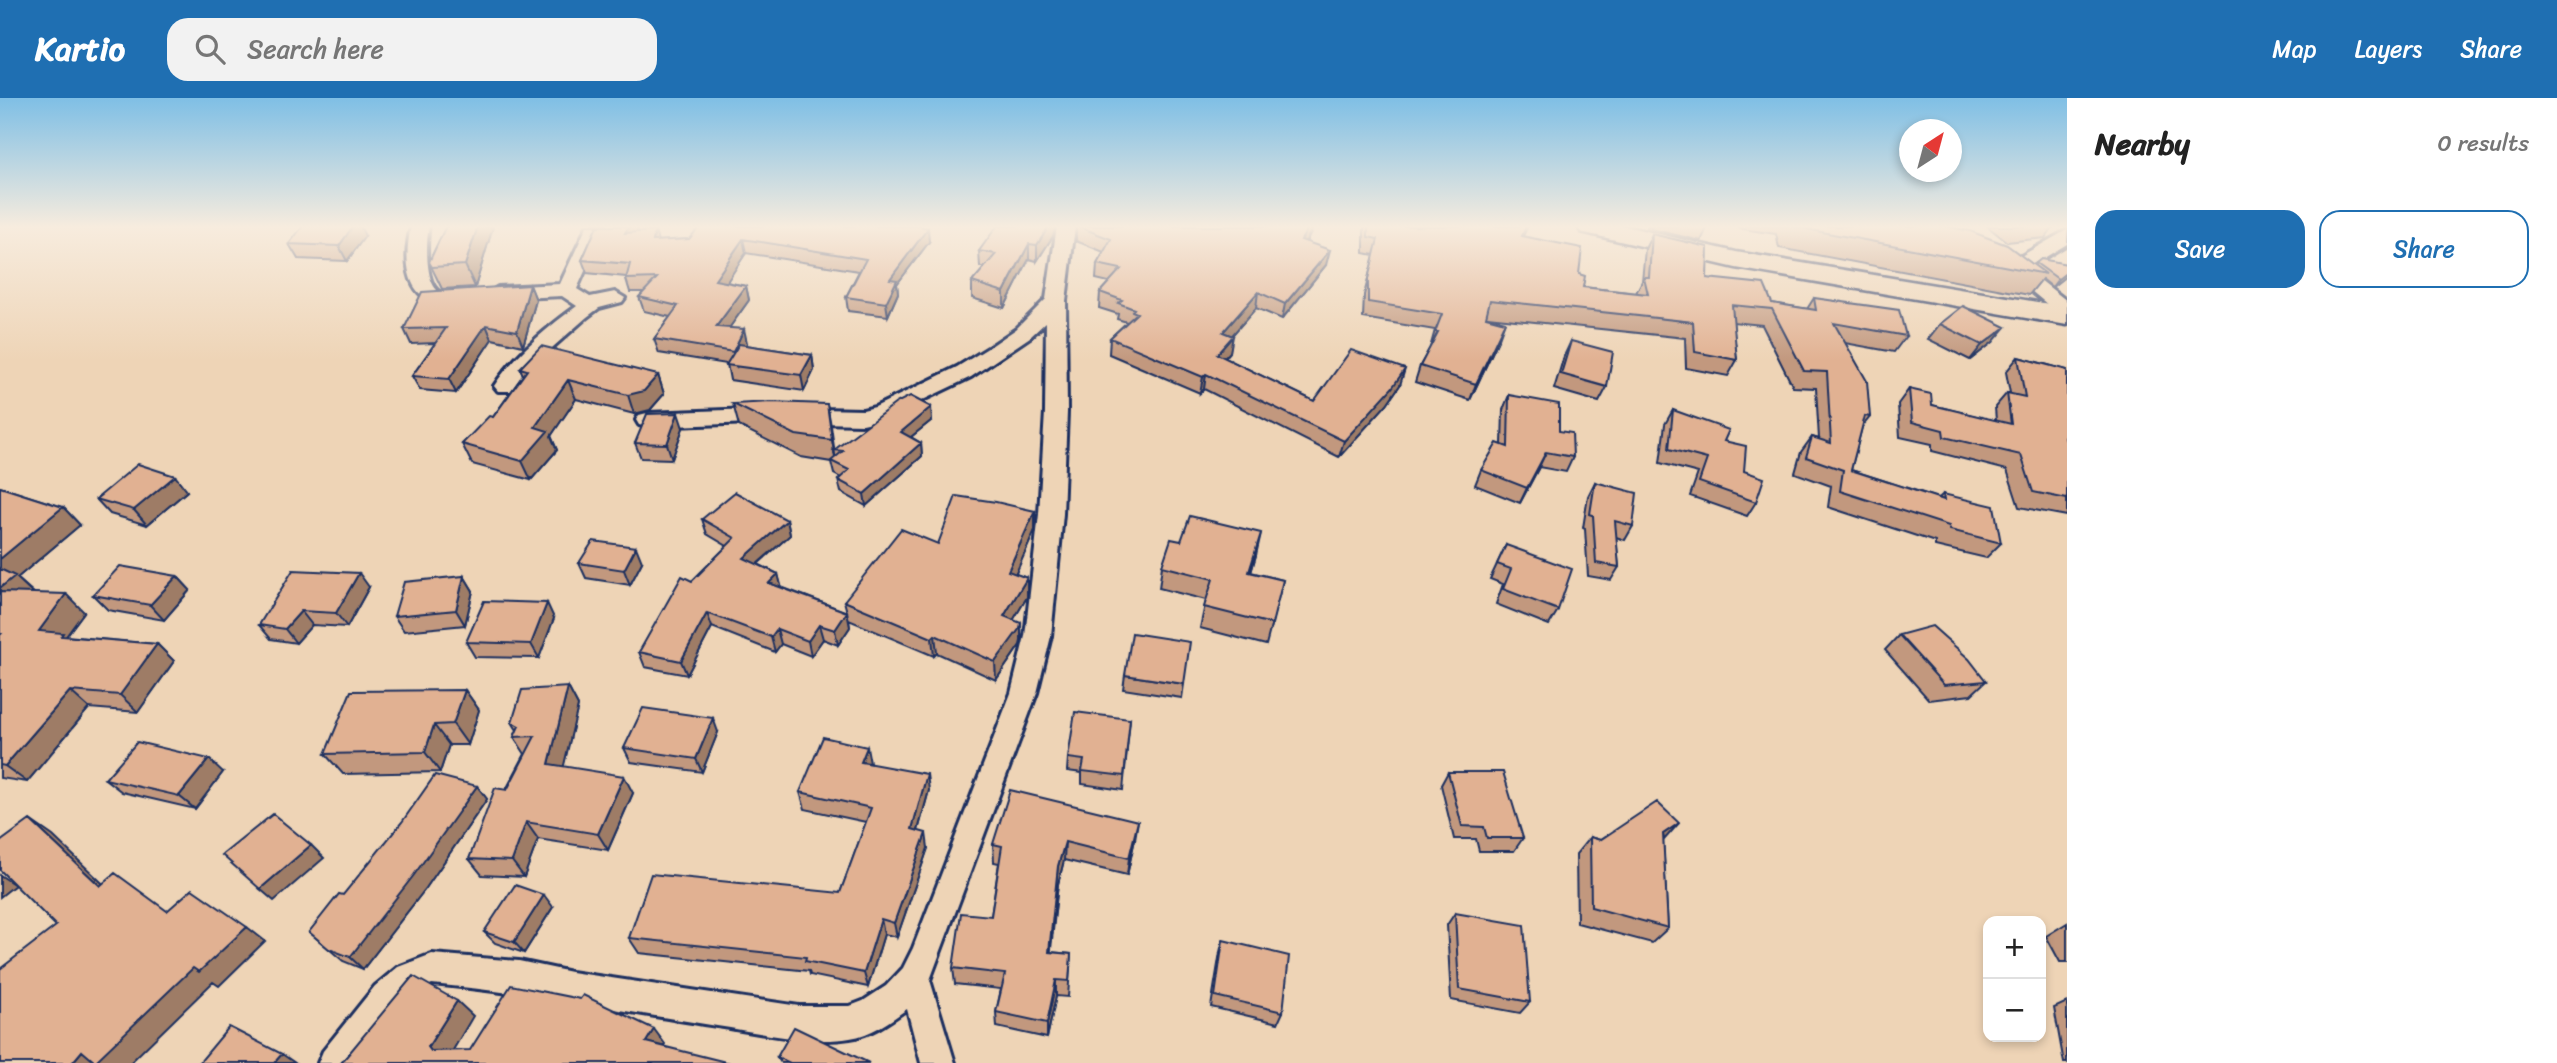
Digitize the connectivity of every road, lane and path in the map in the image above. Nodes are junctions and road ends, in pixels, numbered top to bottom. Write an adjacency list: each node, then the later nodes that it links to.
1 (420, 271): 6 (street)
2 (576, 271): 6 (street)
3 (1060, 271): 8 (street)
4 (1804, 271): 10 (street)
5 (2017, 271): 10 (street)
6 (567, 290): 9 (street)
7 (615, 298): 9 (street)
8 (1056, 301): 12 (street); 14 (street)
9 (592, 304): 11 (street)
10 (2067, 314)
11 (505, 386)
12 (645, 420)
13 (519, 977): 14 (street); 15 (street); 16 (street)
14 (914, 979): 17 (street)
15 (499, 1010)
16 (335, 1063)
17 (938, 1063)

